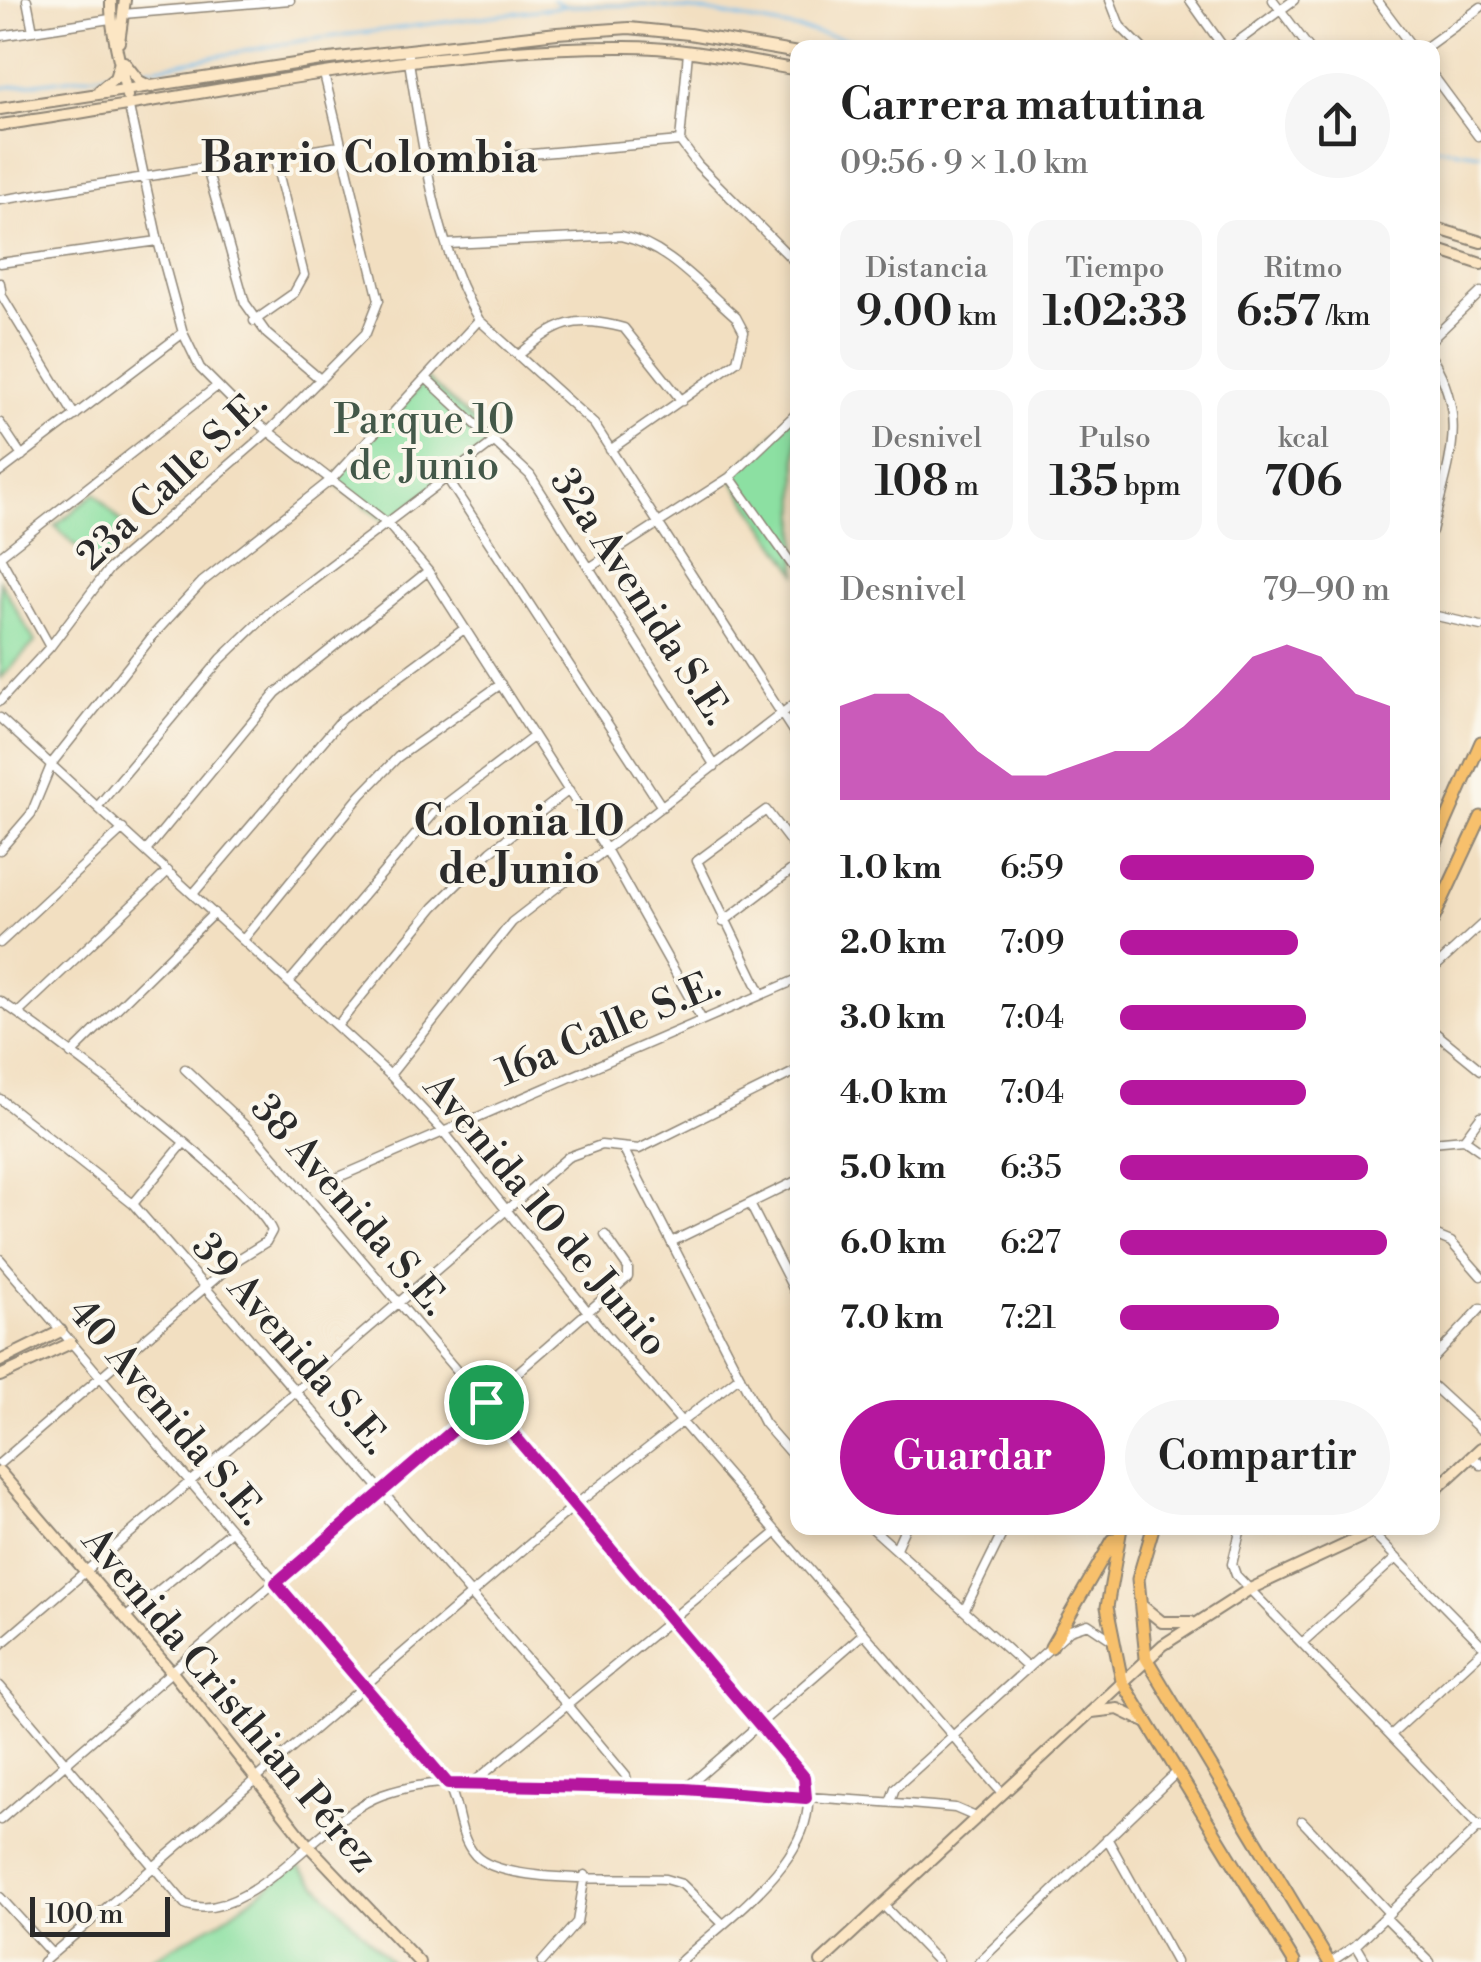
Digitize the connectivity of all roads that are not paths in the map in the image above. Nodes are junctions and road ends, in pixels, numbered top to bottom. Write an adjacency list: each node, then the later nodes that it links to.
1 (27, 0): 14 (street)
2 (110, 0): 13 (main road)
3 (124, 0): 12 (main road)
4 (290, 0): 12 (street)
5 (1110, 0): 16 (street)
6 (1190, 0): 17 (street)
7 (1273, 0): 11 (street)
8 (1294, 0): 11 (street)
9 (1377, 0): 20 (street)
10 (1481, 7): 21 (street)
11 (1280, 10): 18 (street); 19 (street)
12 (124, 14): 22 (main road)
13 (110, 19): 14 (street); 22 (main road)
14 (33, 31): 15 (street)
15 (0, 36)
16 (1134, 40)
17 (1220, 40)
18 (1237, 40)
19 (1303, 40)
20 (1406, 40)
21 (1436, 40)
22 (119, 42): 28 (main road)
23 (407, 50): 25 (main road); 26 (street); 31 (main road)
24 (688, 52): 26 (main road); 27 (main road); 38 (street)
25 (790, 52)
26 (409, 62): 29 (main road); 41 (street)
27 (790, 69)
28 (123, 71): 31 (main road); 32 (main road); 33 (main road)
29 (324, 74): 34 (main road); 39 (street)
30 (1440, 85): 37 (street)
31 (152, 87): 32 (main road)
32 (126, 91): 33 (main road); 34 (main road)
33 (89, 96): 35 (main road)
34 (128, 107): 36 (main road); 43 (street)
35 (0, 108)
36 (0, 125)
37 (1478, 136)
38 (680, 141): 41 (street); 50 (street)
39 (338, 146): 40 (street); 61 (street, 23a Calle S.E.)
40 (274, 156): 42 (street); 55 (street)
41 (428, 163): 48 (street)
42 (208, 168): 43 (street); 55 (street)
43 (143, 178): 44 (street); 46 (street)
44 (0, 200)
45 (1440, 229): 47 (main road)
46 (158, 241): 51 (street); 58 (street)
47 (1481, 242)
48 (448, 244): 56 (street); 64 (street)
49 (1440, 251): 52 (main road)
50 (790, 257)
51 (0, 263)
52 (1481, 264)
53 (0, 283): 65 (street)
54 (1481, 292): 57 (street)
55 (254, 320): 61 (street)
56 (480, 320): 59 (street); 62 (street)
57 (1440, 331)
58 (183, 333): 63 (street); 65 (street)
59 (520, 354): 64 (street); 70 (street)
60 (1440, 377): 76 (street)
61 (320, 379): 68 (street, 23a Calle S.E.)
62 (427, 379): 69 (street, 32a Avenida S.E.); 75 (street)
63 (216, 387): 68 (street); 79 (street)
64 (682, 402): 70 (street)
65 (74, 416): 71 (street)
66 (790, 420): 73 (street)
67 (0, 423): 71 (street)
68 (269, 431): 75 (street); 86 (street, 23a Calle S.E.)
69 (494, 441): 74 (street); 81 (street, 32a Avenida S.E.)
70 (610, 450): 78 (street)
71 (22, 456): 72 (street)
72 (0, 472)
73 (730, 477): 78 (street); 80 (street)
74 (447, 478): 77 (street); 99 (street)
75 (331, 480): 77 (street); 95 (street)
76 (1440, 490)
77 (387, 523): 82 (street); 98 (street)
78 (656, 524): 81 (street); 90 (street)
79 (0, 557): 86 (street)
80 (790, 562)
81 (589, 568): 96 (street, 32a Avenida S.E.)
82 (428, 571): 85 (street); 106 (street)
83 (1440, 617): 84 (street)
84 (1481, 626)
85 (464, 629): 87 (street); 109 (street)
86 (50, 647): 88 (street, 23a Calle S.E.)
87 (501, 684): 93 (street); 114 (street)
88 (0, 701)
89 (790, 707): 90 (street)
90 (779, 716): 92 (street); 96 (street)
91 (0, 718): 95 (street, Avenida 10 de Junio)
92 (790, 729)
93 (533, 737): 97 (street); 117 (street)
94 (1481, 742): 102 (main road)
95 (52, 763): 98 (street, Avenida 10 de Junio); 104 (street)
96 (715, 766): 99 (street)
97 (568, 790): 105 (street); 123 (street)
98 (98, 806): 101 (street, Avenida 10 de Junio)
99 (662, 807): 105 (street)
100 (1481, 817): 110 (main road)
101 (123, 830): 106 (street, Avenida 10 de Junio); 115 (street)
102 (1440, 835)
103 (790, 842): 112 (street)
104 (0, 850)
105 (606, 850): 122 (street); 129 (street)
106 (146, 851): 107 (street, Avenida 10 de Junio)
107 (168, 871): 109 (street, Avenida 10 de Junio); 121 (street)
108 (790, 872): 112 (street)
109 (193, 894): 111 (street, Avenida 10 de Junio)
110 (1440, 905)
111 (214, 913): 114 (street, Avenida 10 de Junio); 125 (street)
112 (723, 922): 119 (street)
113 (1481, 925): 116 (street)
114 (243, 940): 117 (street, Avenida 10 de Junio)
115 (0, 942)
116 (1440, 963)
117 (289, 982): 123 (street, Avenida 10 de Junio)
118 (790, 982): 119 (street, 16a Calle S.E.)
119 (761, 993): 122 (street, 16a Calle S.E.)
120 (0, 1002): 121 (street)
121 (18, 1014): 125 (street)
122 (702, 1020): 132 (street, 16a Calle S.E.)
123 (338, 1026): 129 (street, Avenida 10 de Junio)
124 (1440, 1037): 127 (street)
125 (71, 1054): 135 (street)
126 (185, 1069): 150 (street, 38 Avenida S.E.)
127 (1481, 1070)
128 (790, 1074): 136 (street)
129 (390, 1075): 132 (street, Avenida 10 de Junio)
130 (0, 1099): 140 (street, 39 Avenida S.E.)
131 (1481, 1116): 133 (street)
132 (442, 1131): 138 (street, 16a Calle S.E.); 142 (street, Avenida 10 de Junio)
133 (1464, 1140): 134 (street); 137 (street)
134 (1440, 1142)
135 (184, 1144): 140 (street); 149 (street)
136 (624, 1150): 142 (street); 145 (street)
137 (1481, 1151)
138 (332, 1180)
139 (790, 1184): 141 (street)
140 (133, 1204): 149 (street, 39 Avenida S.E.)
141 (751, 1206): 145 (street); 148 (street)
142 (504, 1211): 150 (street); 152 (street, Avenida 10 de Junio)
143 (605, 1235): 152 (street)
144 (1440, 1238): 147 (street)
145 (671, 1242): 158 (street)
146 (0, 1260): 153 (street, 40 Avenida S.E.)
147 (1481, 1276)
148 (790, 1282)
149 (205, 1288): 159 (street); 160 (street, 39 Avenida S.E.)
150 (399, 1304): 160 (street); 162 (street, 38 Avenida S.E.)
151 (1481, 1308): 155 (street)
152 (589, 1314): 162 (street); 163 (street, Avenida 10 de Junio)
153 (61, 1332): 154 (street, 40 Avenida S.E.); 156 (main road)
154 (71, 1343): 157 (main road); 159 (street, 40 Avenida S.E.)
155 (1440, 1352)
156 (0, 1360)
157 (0, 1376)
158 (740, 1376): 163 (street); 165 (street)
159 (100, 1377): 167 (street); 169 (street, 40 Avenida S.E.)
160 (295, 1390): 169 (street); 171 (street, 39 Avenida S.E.)
161 (1440, 1392): 164 (street)
162 (486, 1402): 171 (street); 172 (street, 38 Avenida S.E.)
163 (683, 1422): 172 (street); 174 (street, Avenida 10 de Junio)
164 (1481, 1430)
165 (790, 1453)
166 (1478, 1457): 170 (main road)
167 (0, 1463)
168 (0, 1472): 186 (main road, Avenida Cristhian Pérez)
169 (188, 1482): 173 (street, 40 Avenida S.E.); 186 (street)
170 (1440, 1487)
171 (382, 1492): 187 (street); 189 (street, 39 Avenida S.E.)
172 (574, 1506): 189 (street); 193 (street, 38 Avenida S.E.)
173 (232, 1532): 187 (street, 40 Avenida S.E.); 192 (street)
174 (777, 1532): 193 (street); 195 (street, Avenida 10 de Junio)
175 (880, 1535): 184 (street)
176 (902, 1535): 184 (street)
177 (1002, 1535): 191 (street)
178 (1116, 1535): 200 (main road)
179 (1119, 1535): 196 (main road)
180 (1151, 1535): 190 (main road)
181 (1239, 1535): 188 (street)
182 (1365, 1535): 188 (main road)
183 (1380, 1535): 185 (street)
184 (896, 1548): 191 (street)
185 (1396, 1558): 197 (street); 198 (street)
186 (84, 1570): 192 (main road, Avenida Cristhian Pérez); 199 (street)
187 (276, 1583): 204 (street); 207 (street, 40 Avenida S.E.)
188 (1250, 1589): 194 (main road); 197 (street)
189 (470, 1596): 207 (street); 208 (street, 39 Avenida S.E.)
190 (1138, 1602): 194 (main road); 202 (main road)
191 (965, 1609): 203 (street)
192 (126, 1618): 204 (main road, Avenida Cristhian Pérez)
193 (669, 1620): 208 (street); 210 (street, 38 Avenida S.E.)
194 (1197, 1621): 202 (main road)
195 (864, 1633): 210 (street); 213 (street, Avenida 10 de Junio)
196 (1112, 1640): 200 (street); 205 (main road)
197 (1303, 1642): 212 (street)
198 (1481, 1644)
199 (0, 1646)
200 (1052, 1647): 203 (street)
201 (1481, 1652): 212 (street)
202 (1146, 1658): 205 (main road); 247 (main road)
203 (1028, 1668): 213 (street)
204 (172, 1672): 214 (street); 216 (main road, Avenida Cristhian Pérez)
205 (1122, 1681): 209 (main road); 211 (main road)
206 (0, 1686): 214 (street)
207 (365, 1686): 216 (street); 218 (street, 40 Avenida S.E.)
208 (567, 1706): 217 (street); 219 (street, 39 Avenida S.E.)
209 (1090, 1712): 211 (main road); 221 (main road)
210 (758, 1722): 220 (street); 222 (street, 38 Avenida S.E.)
211 (1144, 1722): 215 (main road)
212 (1392, 1734): 227 (street)
213 (950, 1735): 221 (street, Avenida 10 de Junio); 223 (street)
214 (68, 1762): 225 (street); 230 (street)
215 (1176, 1773): 228 (street); 246 (main road)
216 (256, 1779): 229 (main road, Avenida Cristhian Pérez); 230 (street)
217 (474, 1782): 218 (street); 219 (street)
218 (448, 1784): 229 (street); 231 (street)
219 (629, 1788): 220 (street)
220 (685, 1789): 222 (street)
221 (1002, 1793): 224 (main road)
222 (806, 1798): 223 (street); 235 (street)
223 (890, 1802): 224 (street)
224 (976, 1817): 233 (main road)
225 (0, 1820)
226 (1302, 1821): 234 (street)
227 (1480, 1827): 234 (street)
228 (1108, 1838): 238 (street); 245 (street)
229 (308, 1845): 230 (street); 240 (main road, Avenida Cristhian Pérez)
230 (154, 1868): 237 (street)
231 (585, 1875): 235 (street); 241 (street)
232 (0, 1897): 237 (street)
233 (882, 1904): 243 (main road); 244 (street)
234 (1387, 1915): 236 (street); 249 (street)
235 (722, 1923): 242 (street)
236 (1356, 1946): 247 (street); 248 (street)
237 (52, 1954): 239 (street)
238 (1174, 1961)
239 (43, 1962)
240 (419, 1962)
241 (542, 1962)
242 (680, 1962)
243 (821, 1962)
244 (938, 1962)
245 (978, 1962)
246 (1294, 1962)
247 (1330, 1962)
248 (1366, 1962)
249 (1430, 1962)

